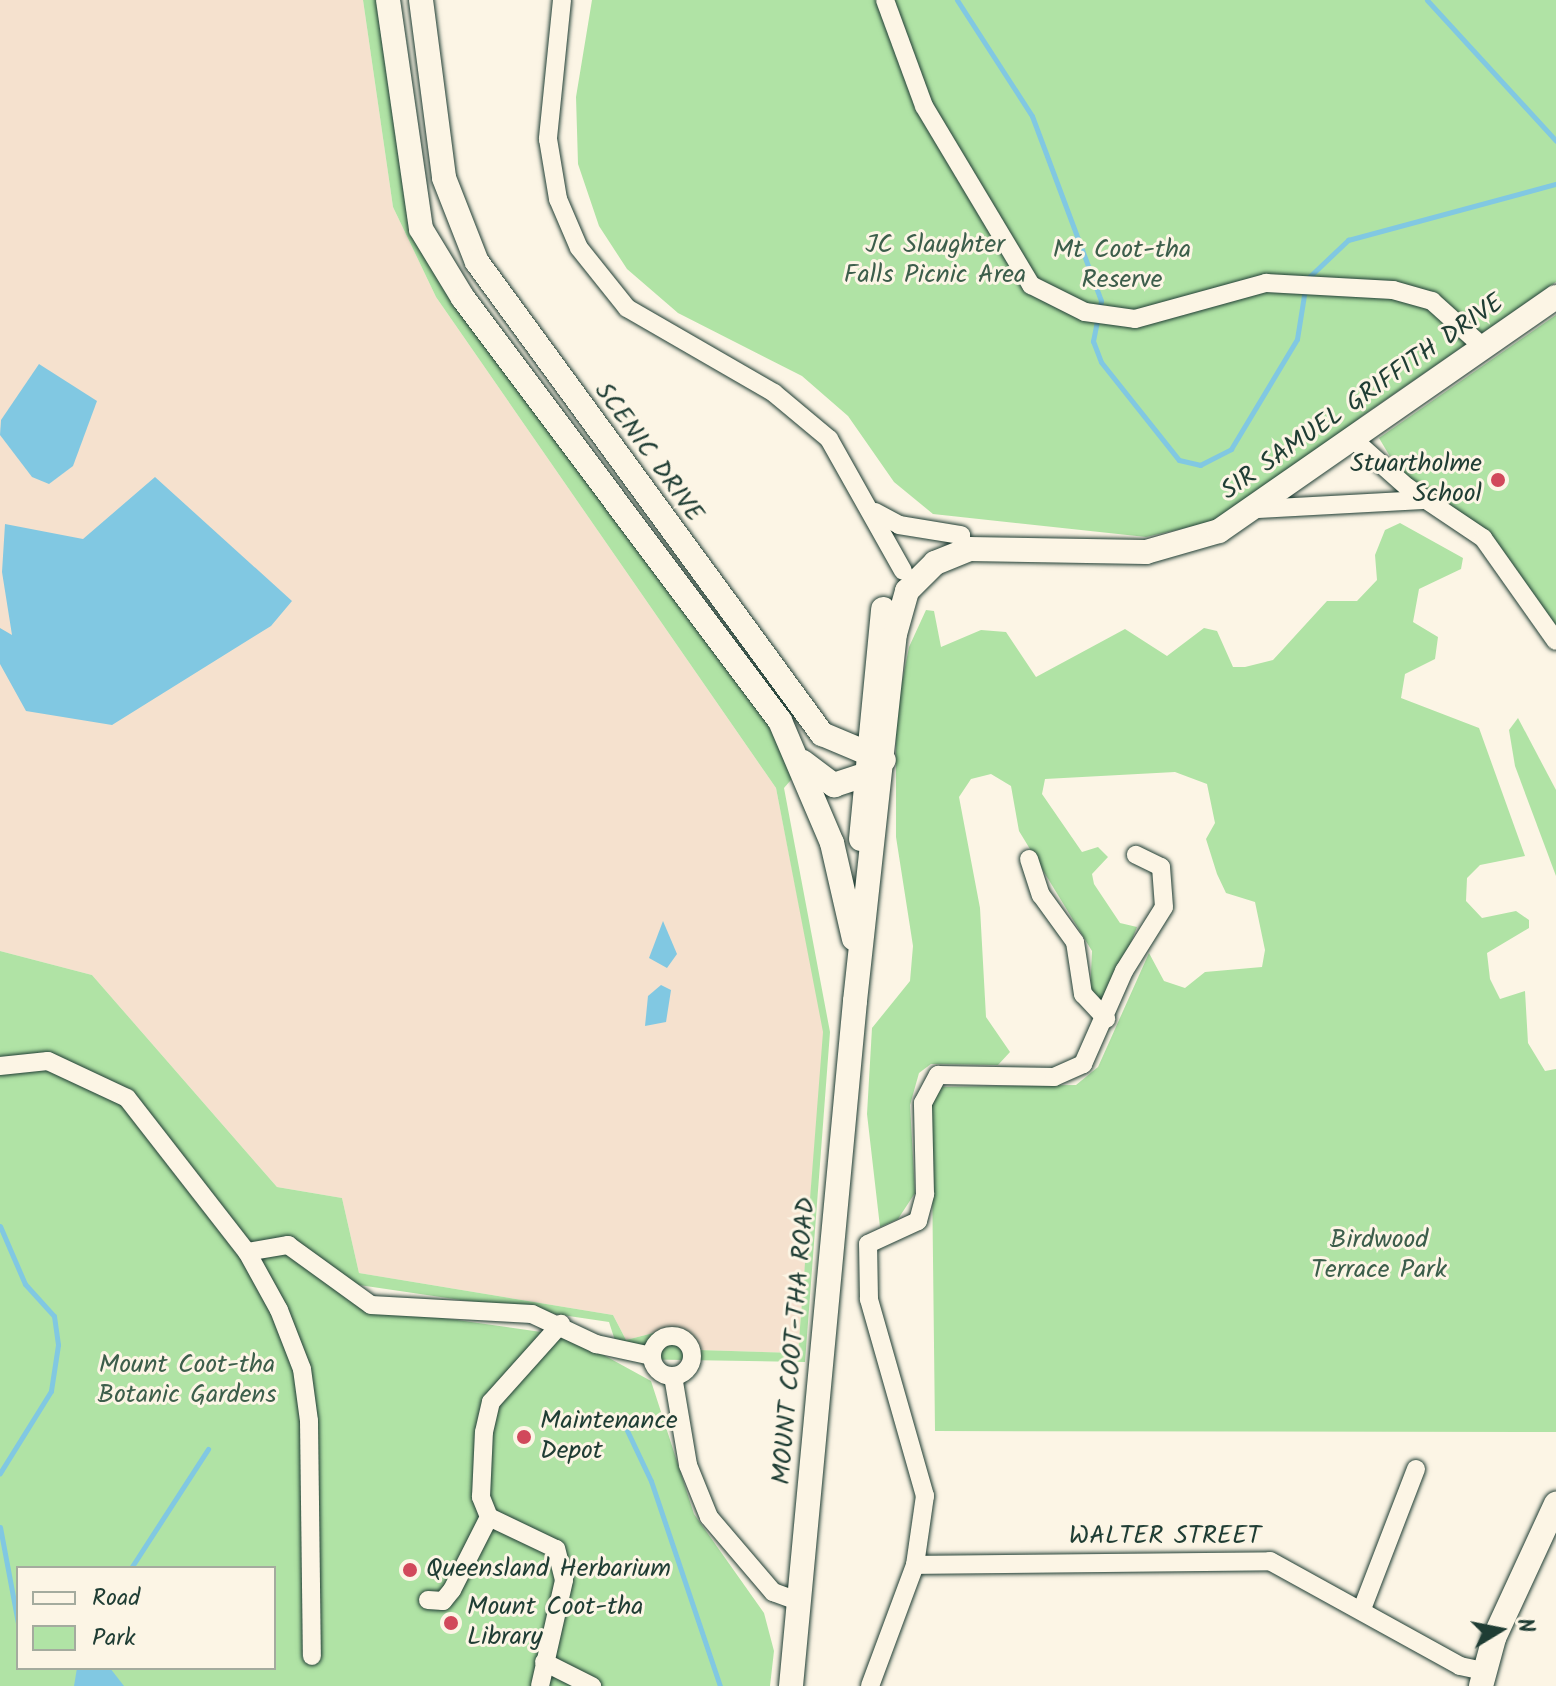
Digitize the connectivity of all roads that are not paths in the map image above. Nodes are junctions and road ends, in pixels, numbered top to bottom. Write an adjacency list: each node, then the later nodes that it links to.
1 (388, 0): 15 (main road, SCENIC DRIVE)
2 (421, 0): 16 (main road, SCENIC DRIVE)
3 (562, 0): 10 (street)
4 (885, 0): 6 (street)
5 (1556, 297): 6 (main road, SIR SAMUEL GRIFFITH DRIVE)
6 (1482, 346): 7 (main road, SIR SAMUEL GRIFFITH DRIVE)
7 (1354, 440): 8 (street); 9 (main road, SIR SAMUEL GRIFFITH DRIVE)
8 (1441, 506): 9 (street); 14 (street)
9 (1258, 509): 12 (main road, SIR SAMUEL GRIFFITH DRIVE)
10 (873, 510): 11 (street); 13 (street)
11 (961, 535): 12 (main road); 13 (main road)
12 (1061, 548): 13 (main road, SIR SAMUEL GRIFFITH DRIVE)
13 (905, 581): 16 (main road, SIR SAMUEL GRIFFITH DRIVE)
14 (1556, 641)
15 (790, 739): 16 (main road, SCENIC DRIVE); 19 (main road, SCENIC DRIVE)
16 (872, 765): 19 (main road, MOUNT COOT-THA ROAD); 20 (main road, MOUNT COOT-THA ROAD)
17 (1136, 855): 21 (street)
18 (1029, 859): 21 (street)
19 (855, 948): 20 (main road, MOUNT COOT-THA ROAD)
20 (855, 1001): 32 (main road, MOUNT COOT-THA ROAD)
21 (1106, 1019): 30 (street)
22 (0, 1066): 23 (street)
23 (247, 1252): 24 (street); 34 (street)
24 (561, 1324): 25 (street); 29 (street)
25 (652, 1356): 26 (street); 26 (street)
26 (673, 1376): 32 (street)
27 (1416, 1469): 33 (street)
28 (1556, 1504): 36 (main road)
29 (489, 1517): 31 (street); 35 (street)
30 (915, 1565): 33 (street, WALTER STREET); 40 (street)
31 (428, 1600)
32 (798, 1601): 39 (main road, MOUNT COOT-THA ROAD)
33 (1362, 1609): 36 (street, WALTER STREET)
34 (312, 1656)
35 (544, 1662): 37 (street); 38 (street)
36 (1482, 1678)
37 (540, 1686)
38 (592, 1686)
39 (791, 1686)
40 (870, 1686)

